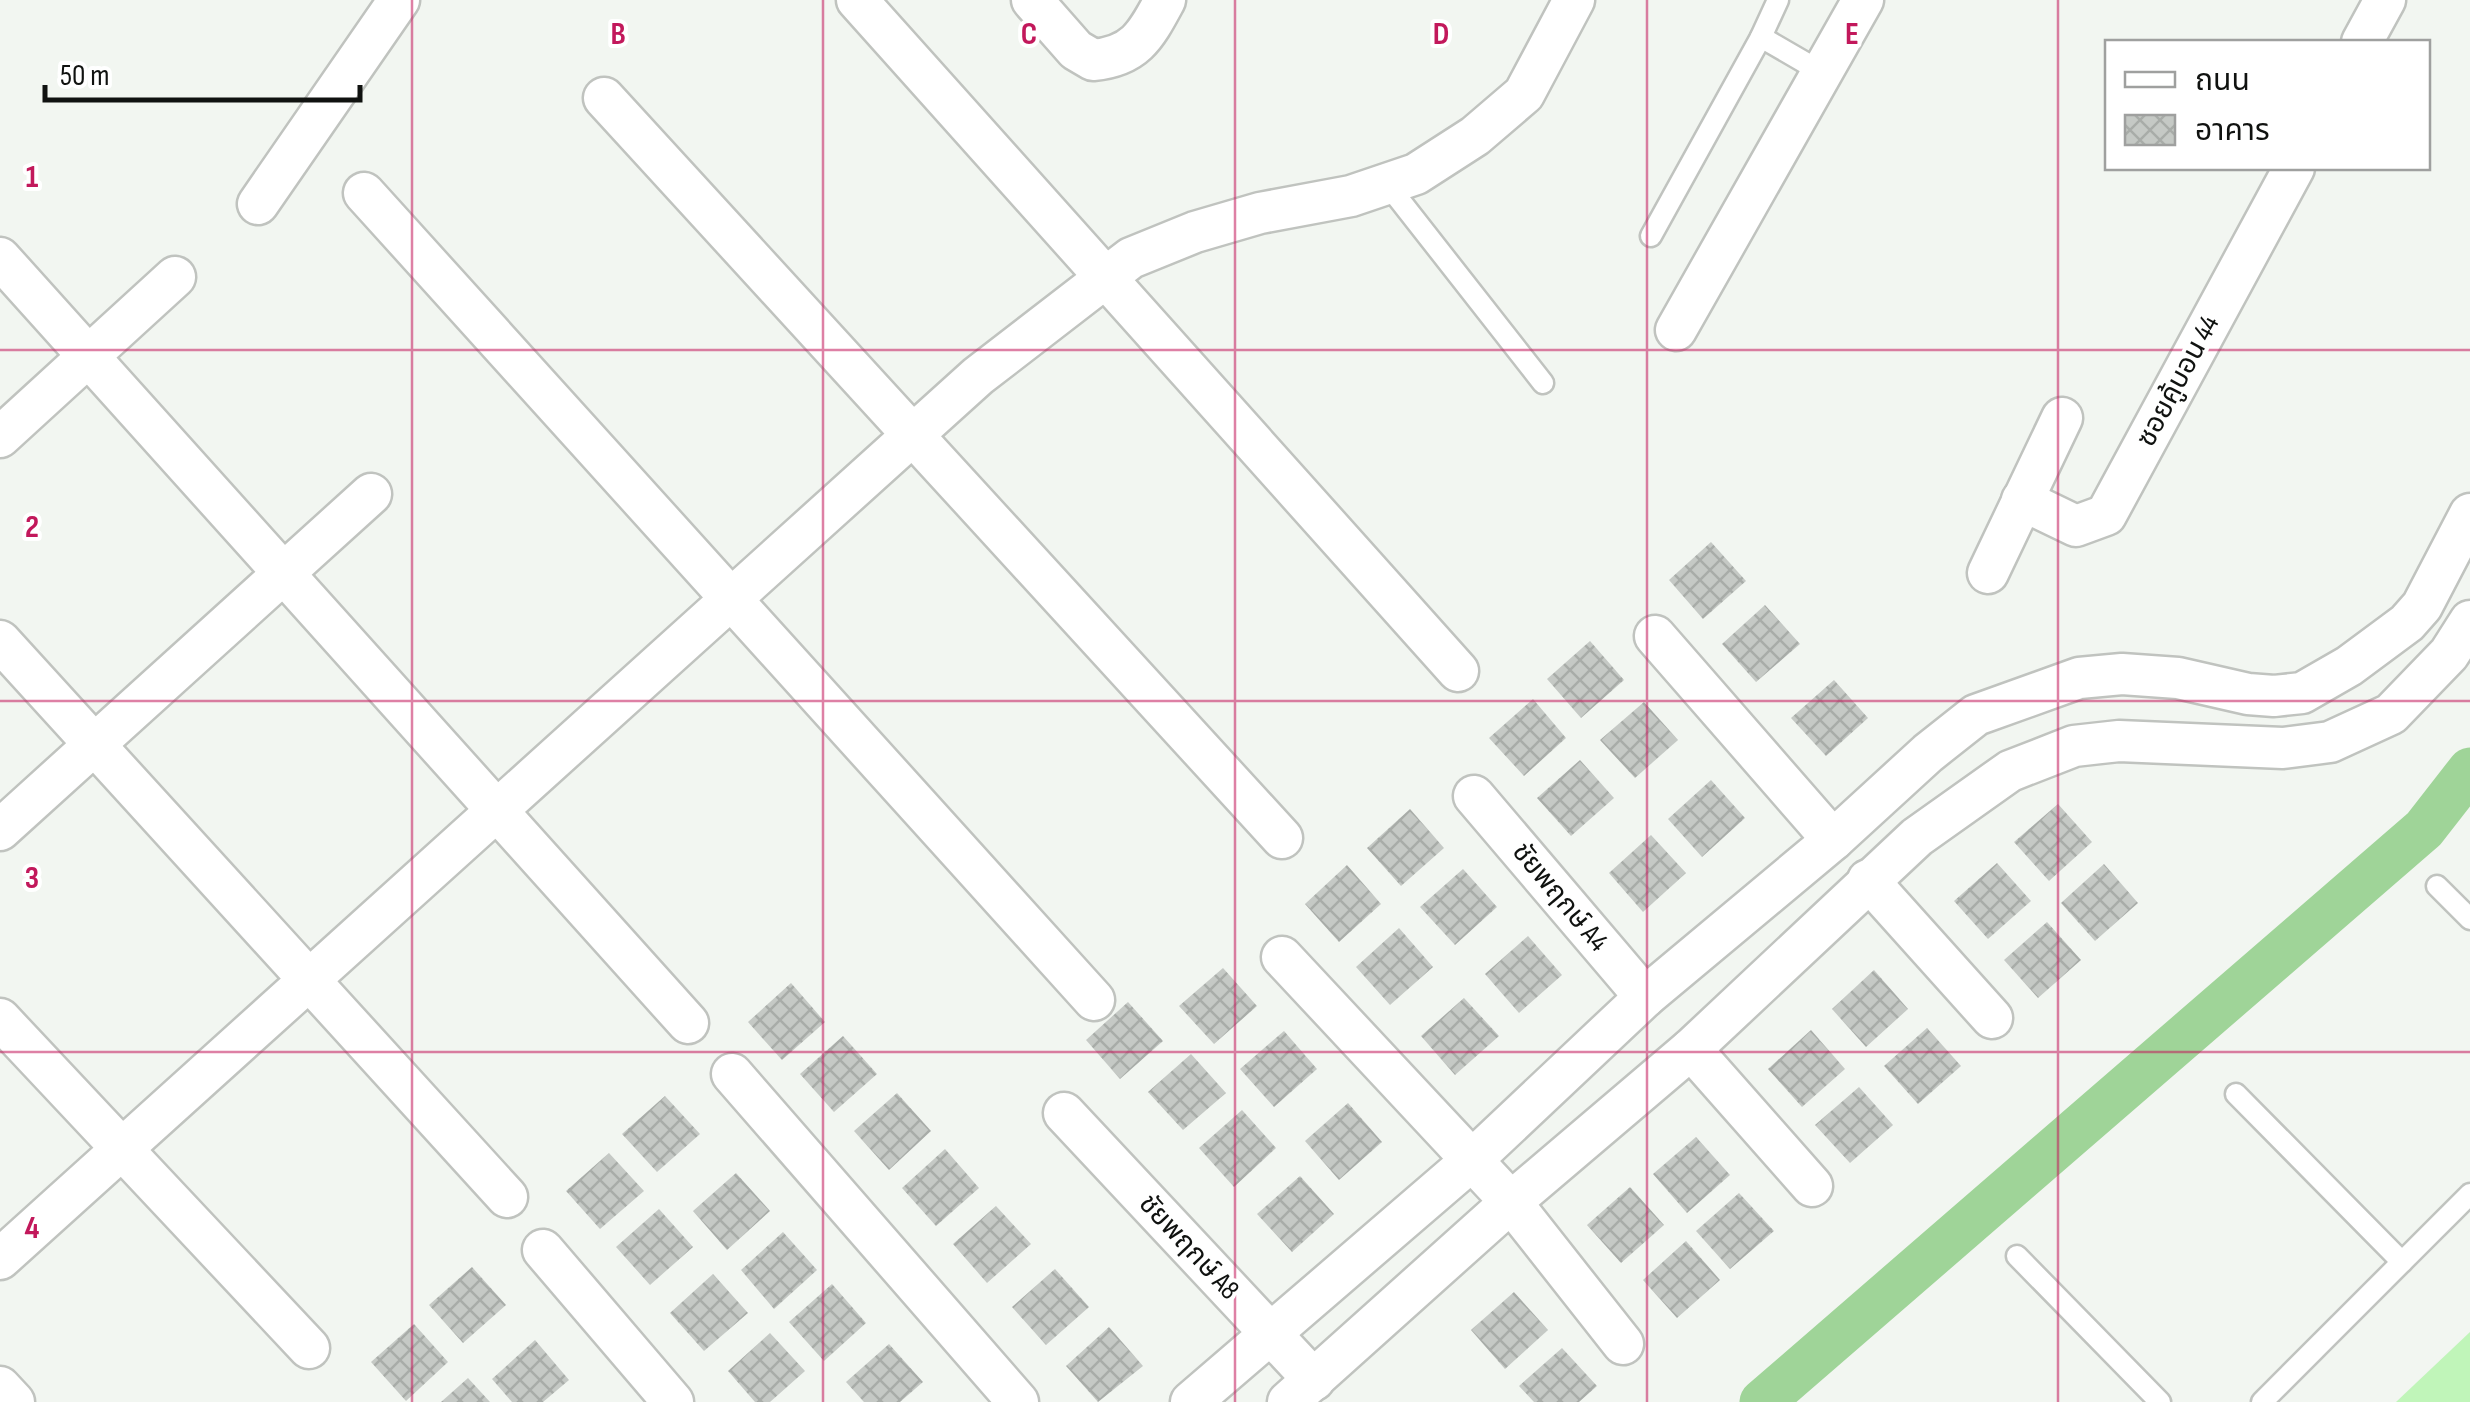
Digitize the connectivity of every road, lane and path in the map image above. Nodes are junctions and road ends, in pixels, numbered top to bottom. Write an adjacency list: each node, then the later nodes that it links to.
1 (399, 0): 16 (street)
2 (857, 0): 20 (street)
3 (1032, 0): 4 (street)
4 (1165, 0)
5 (1574, 0): 14 (street)
6 (1778, 0): 9 (lane)
7 (1863, 0): 11 (street)
8 (2385, 0): 10 (street)
9 (1761, 37): 11 (lane); 17 (lane)
10 (2363, 40)
11 (1822, 73): 21 (street)
12 (604, 98): 25 (street)
13 (2293, 170): 28 (street, ซอยคู้บอน 44)
14 (1387, 184): 20 (street); 23 (lane)
15 (364, 193): 32 (street)
16 (258, 204)
17 (1651, 236)
18 (0, 258): 22 (street)
19 (174, 277): 22 (street)
20 (1106, 277): 25 (street); 37 (street)
21 (1676, 330)
22 (88, 356): 26 (street); 30 (street)
23 (1543, 383)
24 (2062, 418): 28 (street)
25 (911, 436): 32 (street); 42 (street)
26 (0, 437)
27 (370, 494): 30 (street)
28 (2022, 500): 31 (street)
29 (2470, 514): 33 (street)
30 (283, 573): 38 (street); 40 (street)
31 (1988, 573)
32 (732, 597): 40 (street); 50 (street)
33 (2408, 623): 35 (street); 43 (street)
34 (1655, 636): 43 (street)
35 (2459, 638): 44 (street)
36 (0, 641): 38 (street)
37 (1458, 671)
38 (94, 744): 41 (street); 48 (street)
39 (1474, 796): 49 (street, ชัยพฤกษ์ A4)
40 (496, 810): 48 (street); 53 (street)
41 (0, 830)
42 (1282, 838)
43 (1833, 840): 49 (street)
44 (1868, 880): 51 (street); 54 (street)
45 (2437, 886): 46 (lane)
46 (2470, 919)
47 (1282, 956): 59 (street)
48 (308, 979): 58 (street); 62 (street)
49 (1645, 997): 59 (street)
50 (1094, 1000)
51 (1992, 1018)
52 (0, 1020): 58 (street)
53 (688, 1024)
54 (1691, 1049): 60 (street); 63 (street)
55 (732, 1074): 75 (street)
56 (2236, 1094): 67 (lane)
57 (1064, 1113): 68 (street, ชัยพฤกษ์ A8)
58 (122, 1149): 66 (street); 70 (street)
59 (1471, 1161): 63 (street); 68 (street)
60 (1812, 1186)
61 (2470, 1194): 67 (lane)
62 (507, 1196)
63 (1511, 1202): 69 (street); 72 (street)
64 (543, 1250): 74 (street)
65 (2017, 1256): 77 (lane)
66 (0, 1259)
67 (2402, 1262): 78 (lane)
68 (1271, 1335): 72 (street, ชัยพฤกษ์ A8); 76 (street)
69 (1622, 1344)
70 (309, 1348)
71 (0, 1387): 73 (street)
72 (1301, 1391)
73 (14, 1402)
74 (673, 1402)
75 (1018, 1402)
76 (1191, 1402)
77 (2160, 1402)
78 (2262, 1402)

